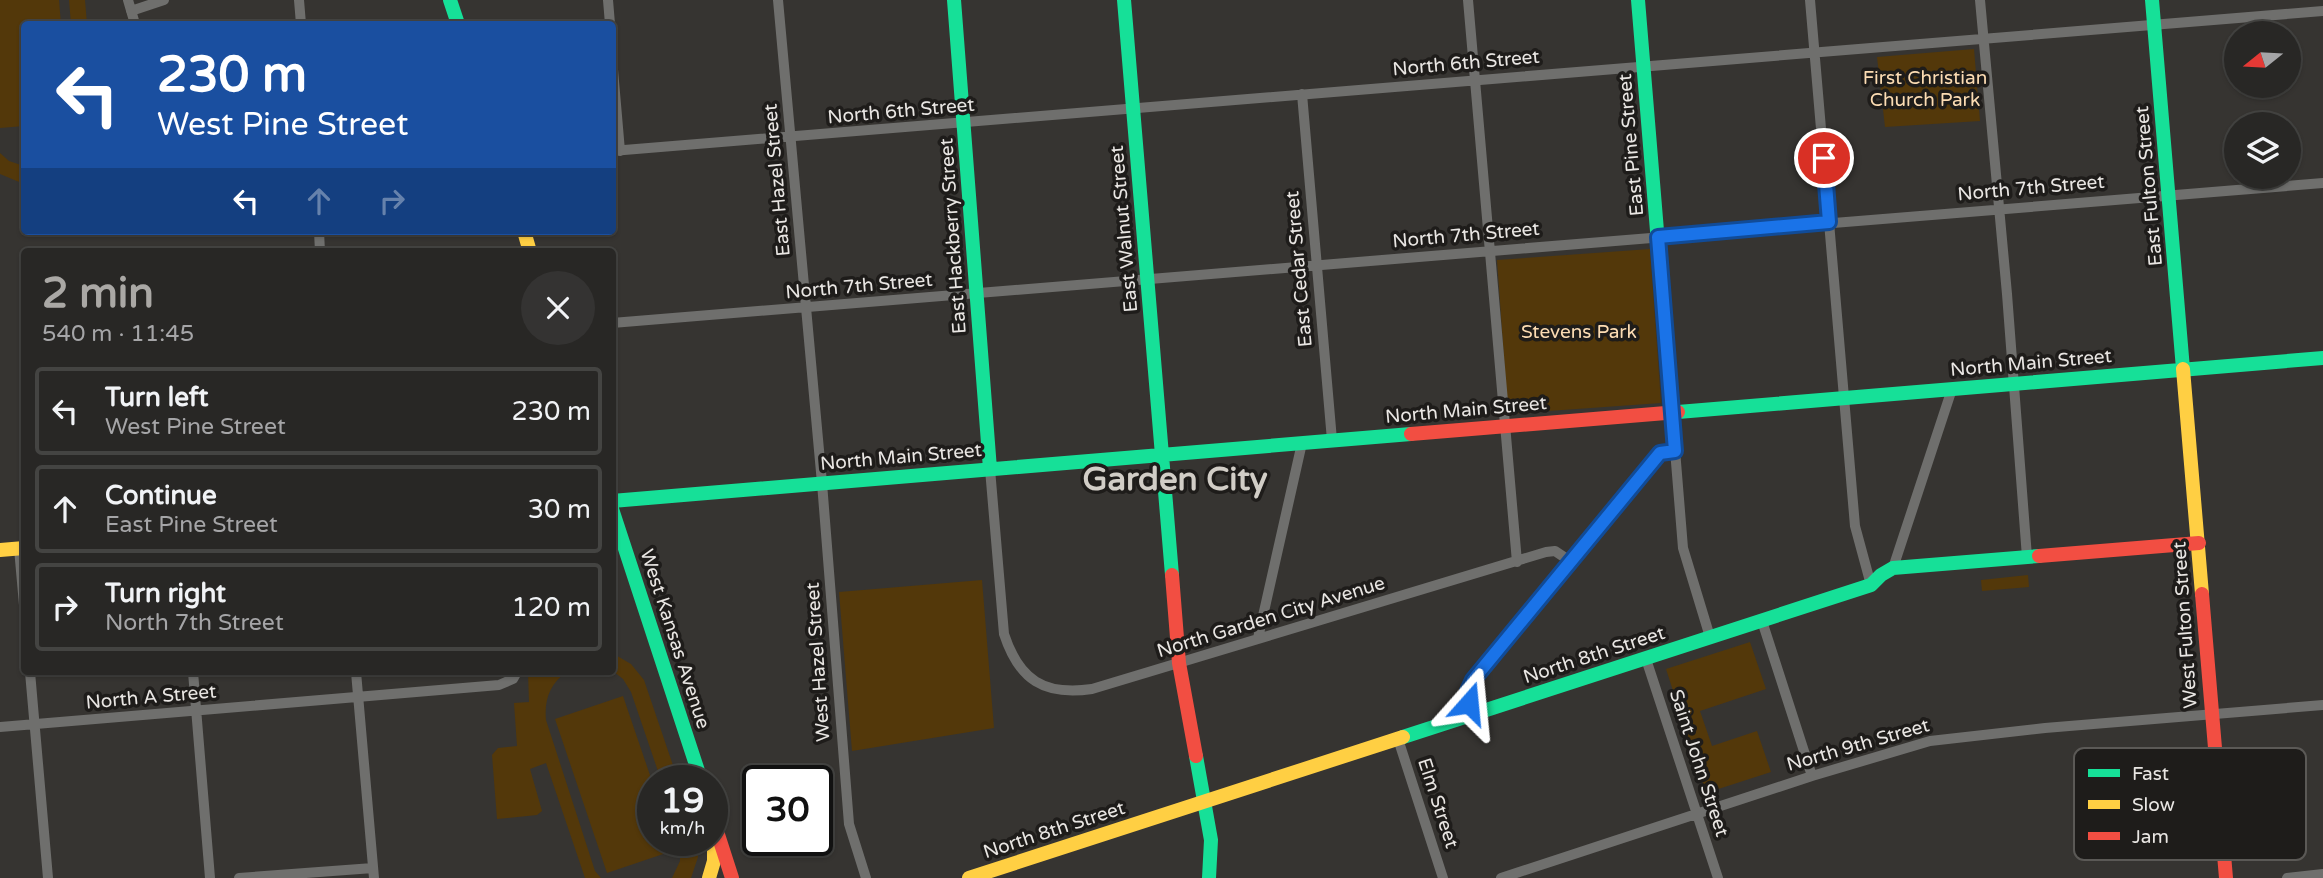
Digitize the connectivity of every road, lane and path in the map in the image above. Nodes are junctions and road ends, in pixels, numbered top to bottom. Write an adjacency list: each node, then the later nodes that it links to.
1 (128, 0): 14 (street)
2 (164, 0): 14 (street)
3 (299, 0): 17 (street)
4 (450, 0): 18 (main road)
5 (608, 0): 19 (street)
6 (778, 0): 28 (street, East Hazel Street)
7 (954, 0): 27 (main road, East Hackberry Street)
8 (1124, 0): 26 (main road, East Walnut Street)
9 (1468, 0): 24 (street)
10 (1638, 0): 23 (main road, East Pine Street)
11 (1810, 0): 22 (street)
12 (1980, 0): 21 (street)
13 (2152, 0): 20 (main road, East Fulton Street)
14 (131, 11): 16 (street)
15 (2323, 11): 20 (street, North 6th Street)
16 (134, 21)
17 (301, 21)
18 (457, 21)
19 (610, 21)
20 (2154, 25): 21 (street, North 6th Street); 31 (main road, East Fulton Street)
21 (1983, 38): 22 (street, North 6th Street); 32 (street)
22 (1815, 53): 23 (street, North 6th Street); 33 (street)
23 (1644, 67): 24 (street, North 6th Street); 34 (main road, East Pine Street)
24 (1474, 80): 25 (street, North 6th Street); 35 (street)
25 (1302, 94): 26 (street, North 6th Street); 36 (street, East Cedar Street)
26 (1133, 108): 27 (street, North 6th Street); 37 (main road, East Walnut Street)
27 (963, 123): 28 (street, North 6th Street); 38 (main road, East Hackberry Street)
28 (790, 137): 29 (street, North 6th Street); 39 (street, East Hazel Street)
29 (616, 151)
30 (2323, 183): 31 (street, North 7th Street)
31 (2169, 194): 32 (street, North 7th Street); 42 (main road, East Fulton Street)
32 (1999, 208): 33 (street, North 7th Street); 43 (street)
33 (1829, 222): 34 (street, North 7th Street); 45 (street)
34 (1658, 237): 35 (street, North 7th Street); 46 (main road, East Pine Street)
35 (1489, 251): 36 (street, North 7th Street); 47 (street)
36 (1316, 265): 37 (street, North 7th Street); 48 (street, East Cedar Street)
37 (1148, 280): 38 (street, North 7th Street); 51 (main road, East Walnut Street)
38 (977, 294): 39 (street, North 7th Street); 52 (main road, East Hackberry Street)
39 (806, 308): 40 (street, North 7th Street); 53 (street, East Hazel Street)
40 (616, 323)
41 (2323, 358): 42 (main road, North Main Street)
42 (2183, 369): 43 (main road, North Main Street); 56 (main road, West Fulton Street)
43 (2013, 383): 44 (main road, North Main Street); 59 (street)
44 (1952, 389): 45 (main road, North Main Street); 62 (street)
45 (1844, 398): 46 (main road, North Main Street); 63 (street)
46 (1672, 412): 47 (main road, North Main Street); 50 (street)
47 (1504, 427): 48 (main road, North Main Street); 61 (street)
48 (1332, 440): 49 (main road, North Main Street)
49 (1301, 443): 51 (main road, North Main Street); 66 (street)
50 (1675, 451): 60 (street); 65 (street)
51 (1163, 454): 52 (main road, North Main Street); 68 (main road, East Walnut Street)
52 (990, 468): 53 (main road, North Main Street); 68 (street, North Garden City Avenue)
53 (822, 483): 54 (main road, North Main Street); 96 (street, West Hazel Street)
54 (616, 501)
55 (616, 521): 82 (main road, West Kansas Avenue)
56 (2199, 544): 59 (main road); 76 (main road, West Fulton Street)
57 (21, 548): 58 (main road)
58 (0, 550)
59 (2027, 557): 62 (main road)
60 (1570, 561): 61 (street, North Garden City Avenue); 77 (street)
61 (1517, 562): 66 (street, North Garden City Avenue)
62 (1894, 568): 63 (main road, North 8th Street)
63 (1871, 585): 64 (main road, North 8th Street)
64 (1762, 621): 65 (main road, North 8th Street); 83 (street)
65 (1710, 637): 67 (main road, North 8th Street)
66 (1258, 638): 68 (street, North Garden City Avenue)
67 (1646, 659): 77 (main road, North 8th Street); 85 (street, Saint John Street)
68 (1179, 663): 84 (main road, East Walnut Street)
69 (30, 675): 78 (street)
70 (193, 675): 75 (street)
71 (356, 675): 73 (street)
72 (515, 675): 73 (street, North A Street)
73 (359, 698): 75 (street, North A Street); 89 (street)
74 (2323, 705): 76 (street, North 9th Street)
75 (196, 710): 78 (street, North A Street); 92 (street)
76 (2212, 714): 81 (main road, West Fulton Street); 83 (street, North 9th Street)
77 (1473, 715): 80 (main road, North 8th Street)
78 (35, 724): 79 (street, North A Street); 91 (street)
79 (0, 727)
80 (1398, 739): 84 (main road, North 8th Street); 99 (street, Elm Street)
81 (2215, 748)
82 (696, 765)
83 (1812, 776): 85 (street, North 9th Street)
84 (1205, 801): 97 (main road, North 8th Street); 98 (main road, East Walnut Street)
85 (1698, 814): 100 (street, North 9th Street); 101 (street, Saint John Street)
86 (714, 856): 94 (main road)
87 (725, 856): 95 (main road)
88 (2224, 860): 102 (main road, West Fulton Street)
89 (373, 873): 93 (street)
90 (2323, 874): 103 (street)
91 (48, 878)
92 (210, 878)
93 (239, 878)
94 (709, 878)
95 (732, 878)
96 (866, 878)
97 (969, 878)
98 (1209, 878)
99 (1443, 878)
100 (1501, 878)
101 (1718, 878)
102 (2226, 878)
103 (2287, 878)

